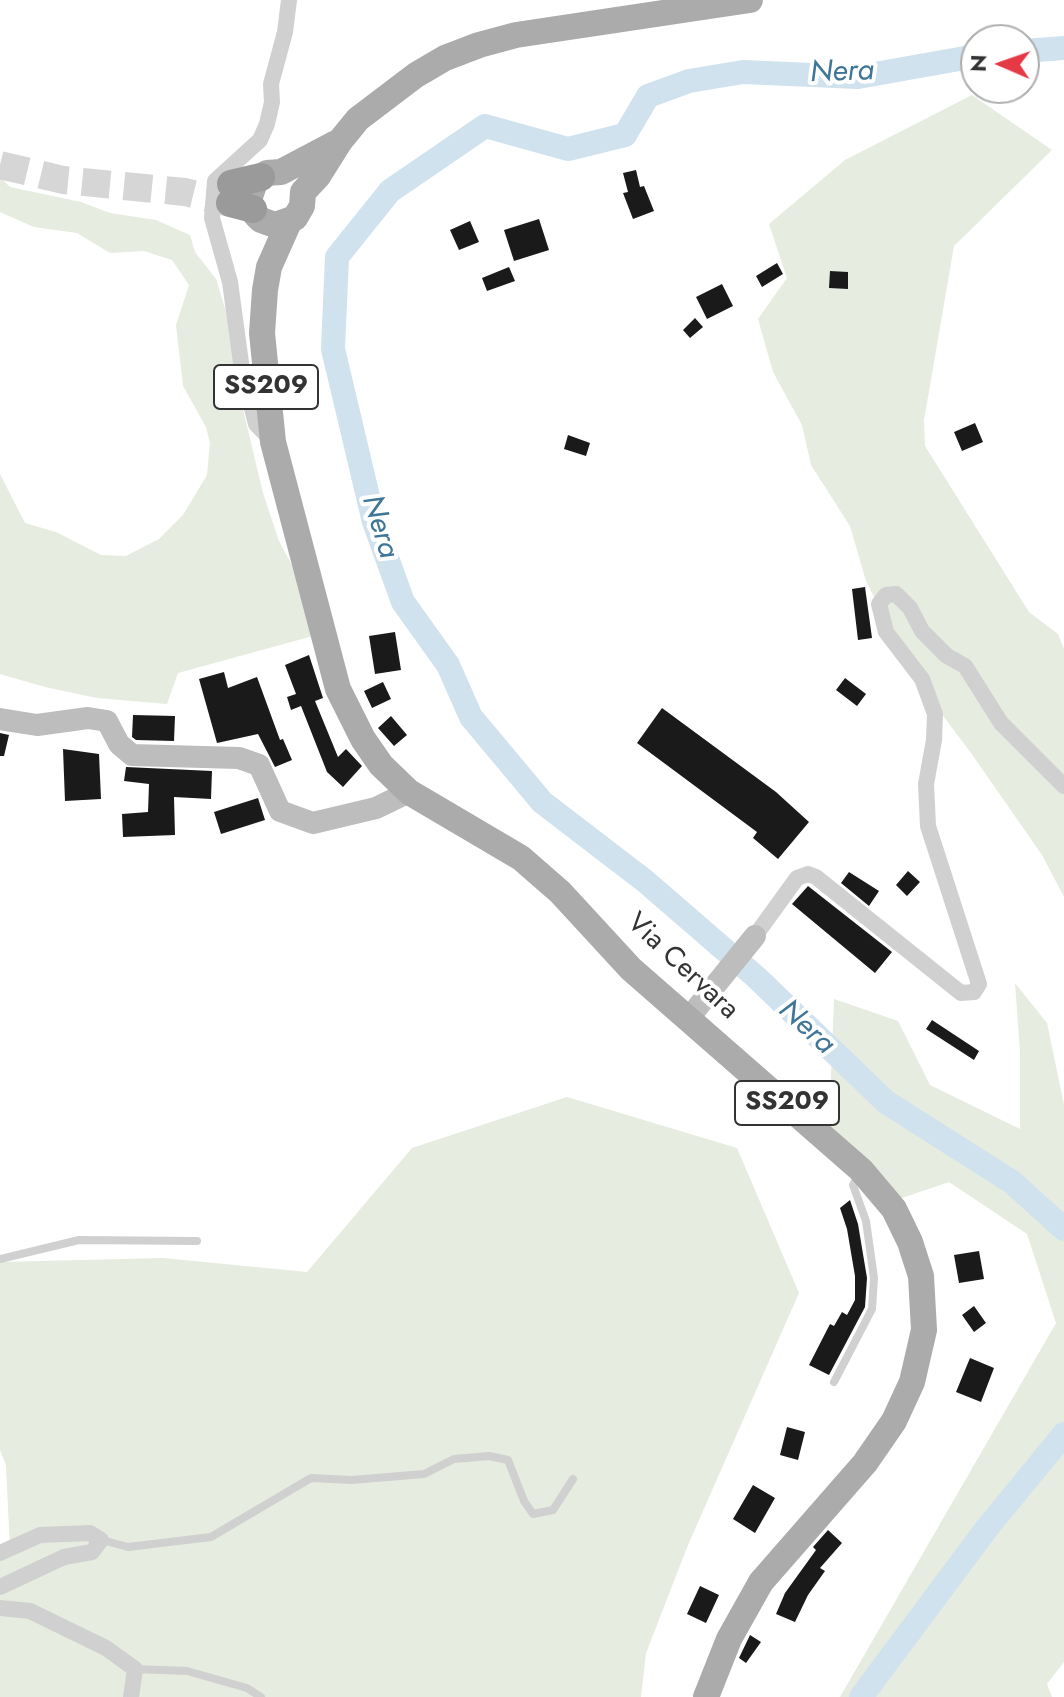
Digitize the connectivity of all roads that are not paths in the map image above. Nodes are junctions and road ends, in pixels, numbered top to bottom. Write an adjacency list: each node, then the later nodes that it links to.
1 (289, 0): 9 (street)
2 (750, 0): 3 (main road, SS209)
3 (340, 141): 4 (main road, SS209); 5 (main road, SS209)
4 (271, 174): 5 (main road); 6 (highway)
5 (303, 192): 7 (main road, SS209)
6 (242, 203): 7 (main road); 8 (main road, Via Cervara / SS209)
7 (289, 222): 8 (main road, Via Cervara / SS209)
8 (269, 267): 9 (main road, Via Cervara / SS209)
9 (273, 442): 12 (main road, Via Cervara / SS209)
10 (0, 719): 12 (street)
11 (1064, 786): 13 (street)
12 (409, 792): 14 (main road, Via Cervara / SS209)
13 (755, 936): 14 (street)
14 (688, 1019): 15 (main road, Via Cervara / SS209)
15 (861, 1170): 18 (lane); 27 (main road, Via Cervara / SS209)
16 (197, 1241): 17 (lane)
17 (0, 1259)
18 (834, 1382)
19 (573, 1479): 20 (lane)
20 (101, 1540): 21 (street); 22 (street)
21 (0, 1553)
22 (0, 1587)
23 (0, 1608): 24 (street)
24 (135, 1669): 25 (street); 26 (lane)
25 (131, 1697)
26 (261, 1697)
27 (706, 1697)

